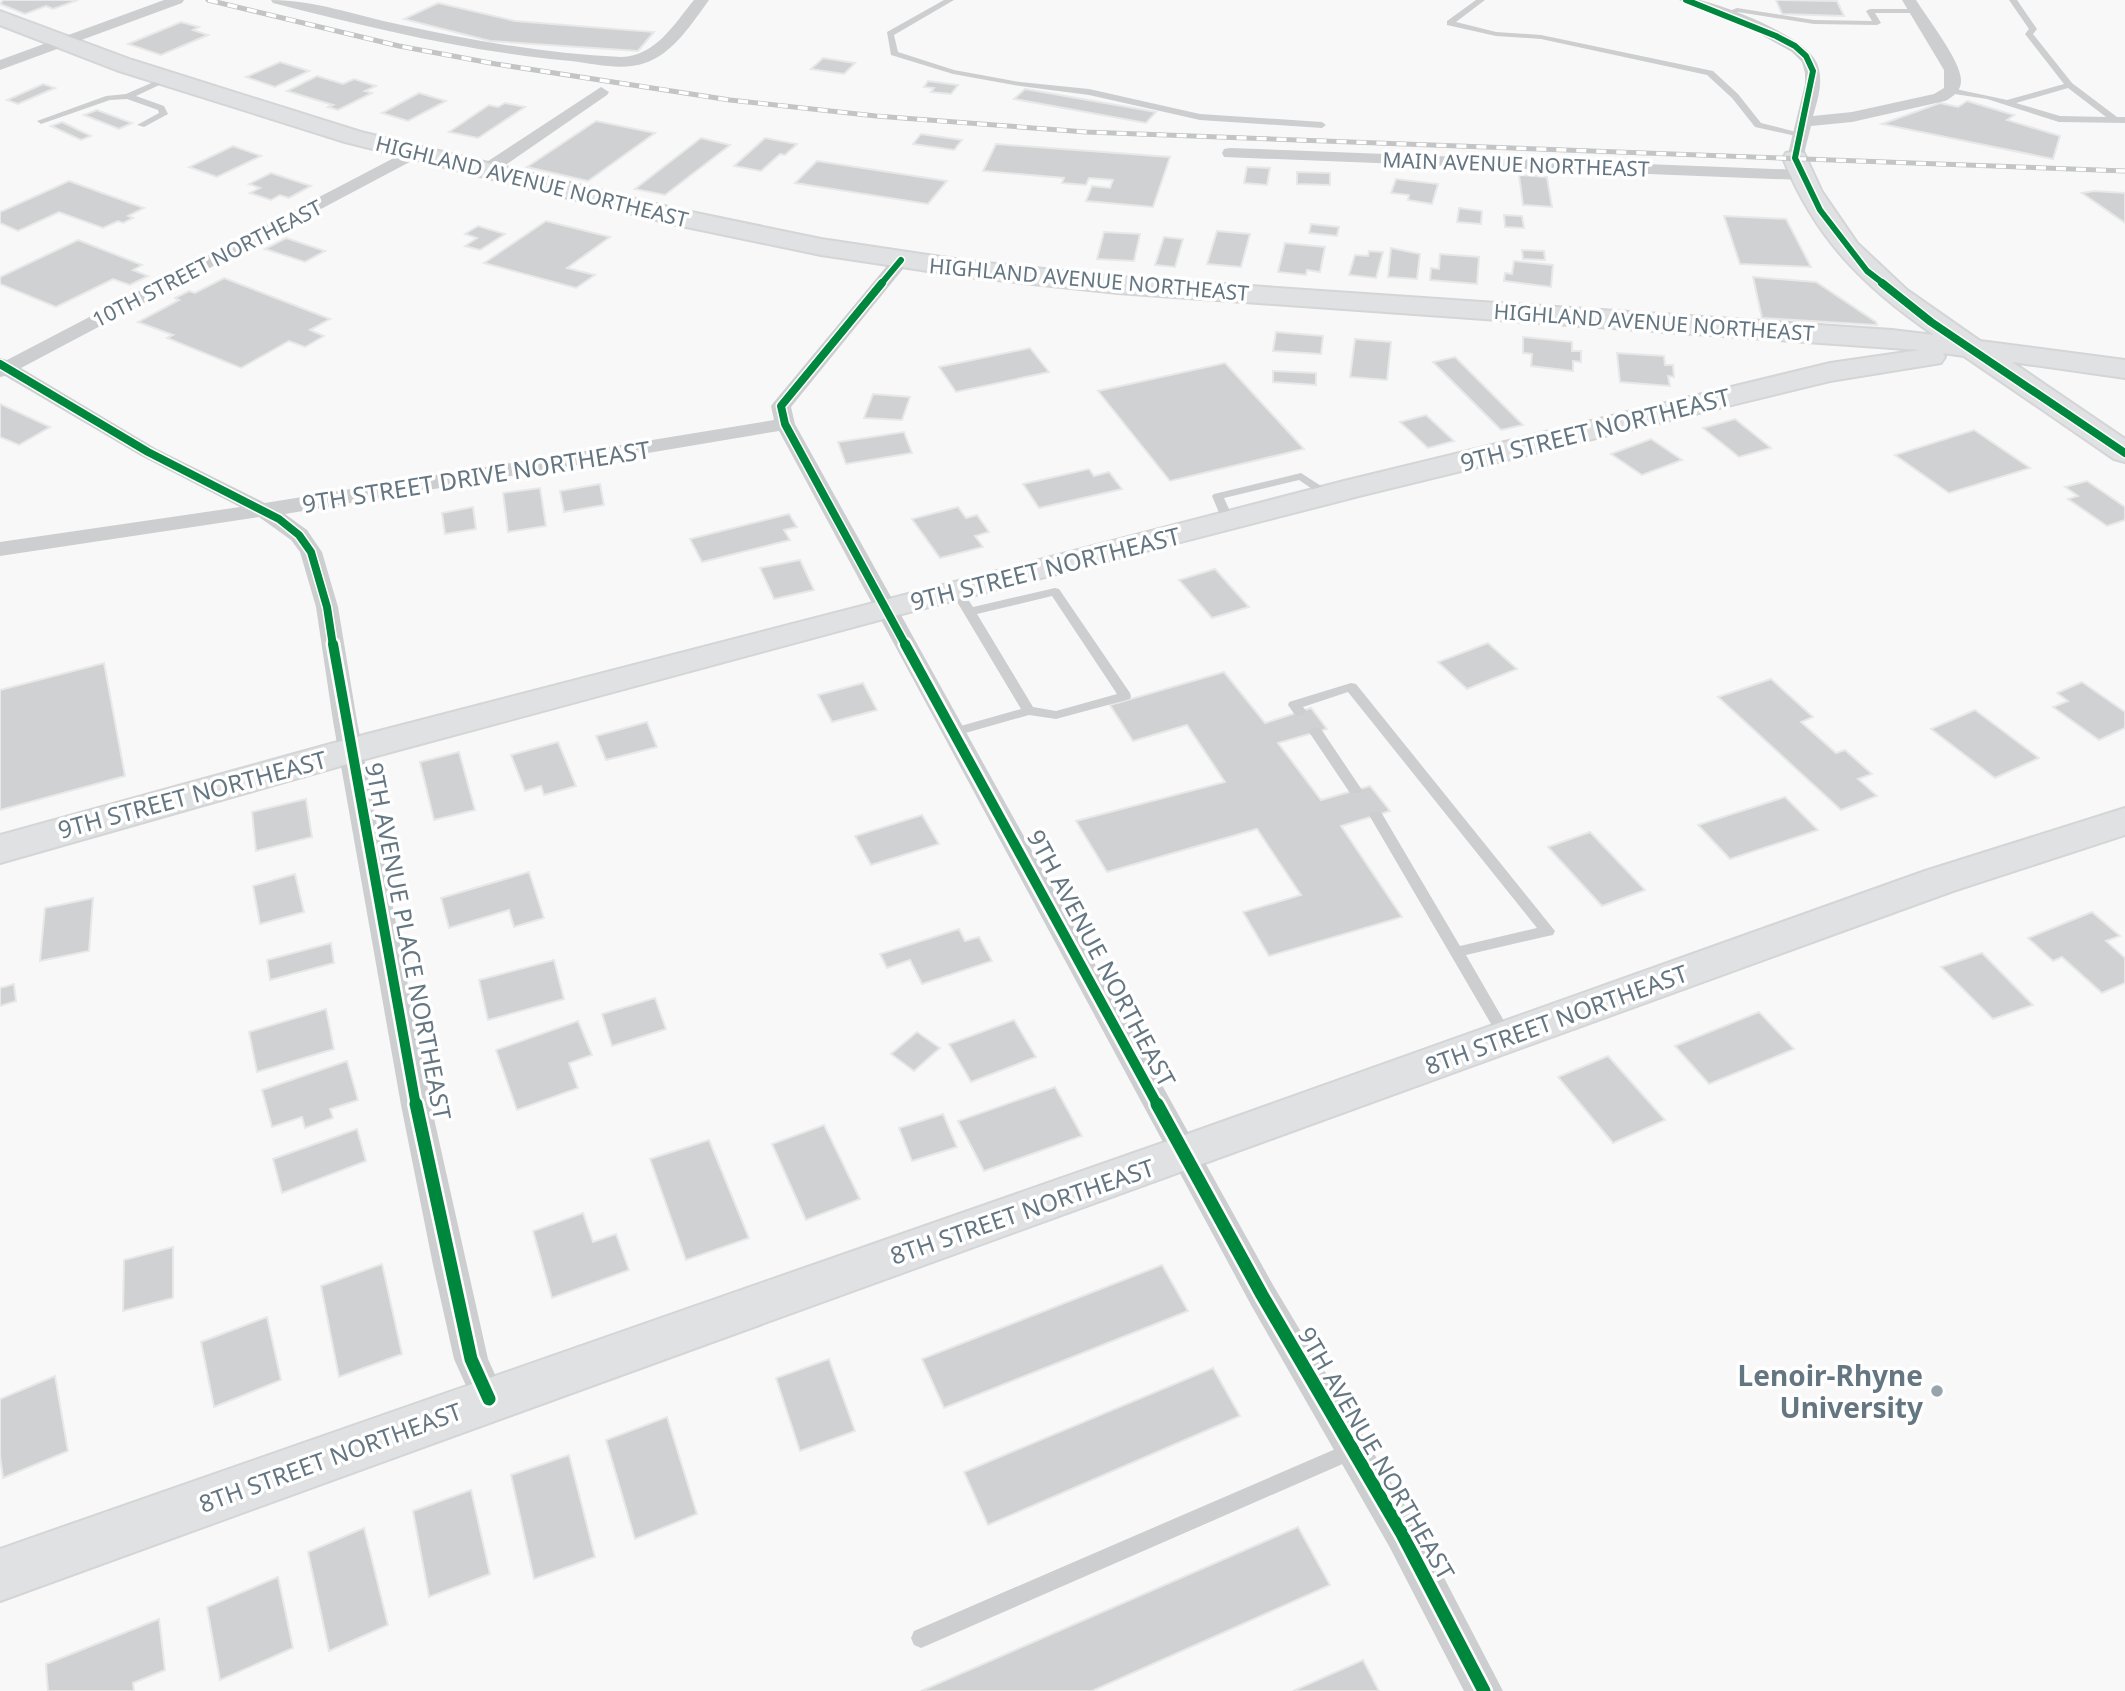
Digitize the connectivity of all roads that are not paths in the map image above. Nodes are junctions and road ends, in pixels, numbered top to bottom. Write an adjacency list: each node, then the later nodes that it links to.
1 (177, 0): 13 (street)
2 (278, 0): 14 (street)
3 (702, 0): 14 (street)
4 (950, 0): 25 (lane)
5 (1481, 0): 26 (lane)
6 (1686, 0): 11 (street)
7 (1884, 0): 10 (lane)
8 (2013, 0): 17 (lane)
9 (1913, 6): 10 (lane); 18 (street)
10 (1892, 11): 11 (lane)
11 (1723, 15): 26 (street)
12 (0, 17): 13 (main road, HIGHLAND AVENUE NORTHEAST)
13 (61, 43): 15 (street); 16 (main road, HIGHLAND AVENUE NORTHEAST)
14 (640, 60)
15 (0, 65)
16 (168, 79): 20 (lane); 27 (main road, HIGHLAND AVENUE NORTHEAST)
17 (2069, 85): 21 (lane); 22 (lane)
18 (1951, 91): 21 (lane); 26 (street, MAIN AVENUE NORTHEAST)
19 (601, 92): 29 (street)
20 (128, 96): 23 (lane); 24 (lane)
21 (2007, 103): 22 (lane)
22 (2120, 120)
23 (41, 121)
24 (141, 125)
25 (1322, 125)
26 (1800, 147): 28 (street, MAIN AVENUE NORTHEAST); 31 (main road)
27 (413, 153): 29 (main road, HIGHLAND AVENUE NORTHEAST); 32 (street, 10TH STREET NORTHEAST)
28 (1230, 153)
29 (485, 171): 30 (main road, HIGHLAND AVENUE NORTHEAST)
30 (901, 260): 31 (main road, HIGHLAND AVENUE NORTHEAST); 34 (street)
31 (1975, 351): 33 (main road, HIGHLAND AVENUE NORTHEAST); 35 (main road); 38 (main road, 9TH STREET NORTHEAST)
32 (2, 367): 36 (street)
33 (2125, 369)
34 (785, 424): 36 (street, 9TH STREET DRIVE NORTHEAST); 39 (street, 9TH AVENUE NORTHEAST)
35 (2125, 453)
36 (263, 510): 37 (street, 9TH STREET DRIVE NORTHEAST); 44 (street, 9TH AVENUE PLACE NORTHEAST)
37 (0, 549)
38 (963, 601): 39 (main road, 9TH STREET NORTHEAST); 40 (lane); 40 (lane)
39 (886, 608): 42 (street, 9TH AVENUE NORTHEAST); 44 (main road, 9TH STREET NORTHEAST)
40 (1029, 711): 42 (lane)
41 (1300, 712): 49 (lane)
42 (955, 732): 51 (street, 9TH AVENUE NORTHEAST)
43 (1316, 732): 45 (lane)
44 (352, 750): 48 (main road, 9TH STREET NORTHEAST); 52 (street, 9TH AVENUE PLACE NORTHEAST)
45 (1355, 790)
46 (1376, 816): 49 (lane)
47 (2125, 821): 50 (main road, 8TH STREET NORTHEAST)
48 (0, 849)
49 (1457, 952): 50 (lane)
50 (1506, 1037): 51 (main road, 8TH STREET NORTHEAST)
51 (1184, 1154): 52 (main road, 8TH STREET NORTHEAST); 53 (street, 9TH AVENUE NORTHEAST)
52 (489, 1399): 54 (main road, 8TH STREET NORTHEAST)
53 (1354, 1450): 55 (lane); 56 (street, 9TH AVENUE NORTHEAST)
54 (0, 1576)
55 (921, 1638)
56 (1485, 1691)

